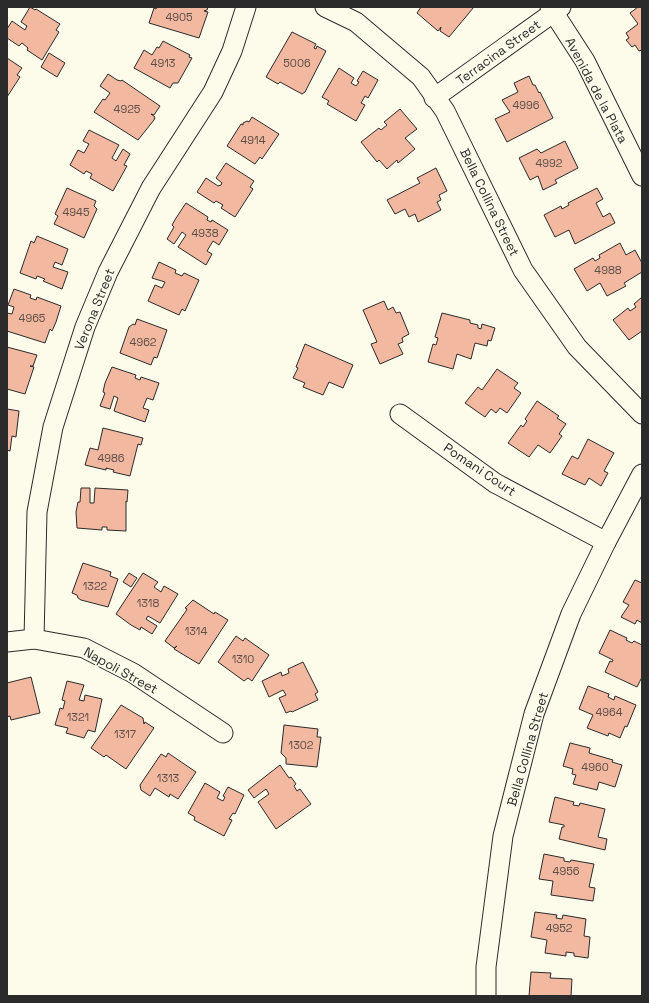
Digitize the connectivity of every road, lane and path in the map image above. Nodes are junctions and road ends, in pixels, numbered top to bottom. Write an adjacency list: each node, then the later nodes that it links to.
1 (246, 7): 10 (street, Verona Street)
2 (325, 7): 4 (street, Bella Collina Street)
3 (555, 9): 4 (street, Terracina Street); 5 (street, Avenida de la Plata)
4 (434, 98): 7 (street, Bella Collina Street)
5 (642, 176)
6 (400, 414): 9 (street, Pomani Court)
7 (642, 414)
8 (642, 474): 9 (street, Bella Collina Street)
9 (606, 542): 13 (street, Bella Collina Street)
10 (34, 639): 11 (street, Napoli Street); 12 (street, Napoli Street)
11 (7, 642)
12 (224, 733)
13 (486, 996)

